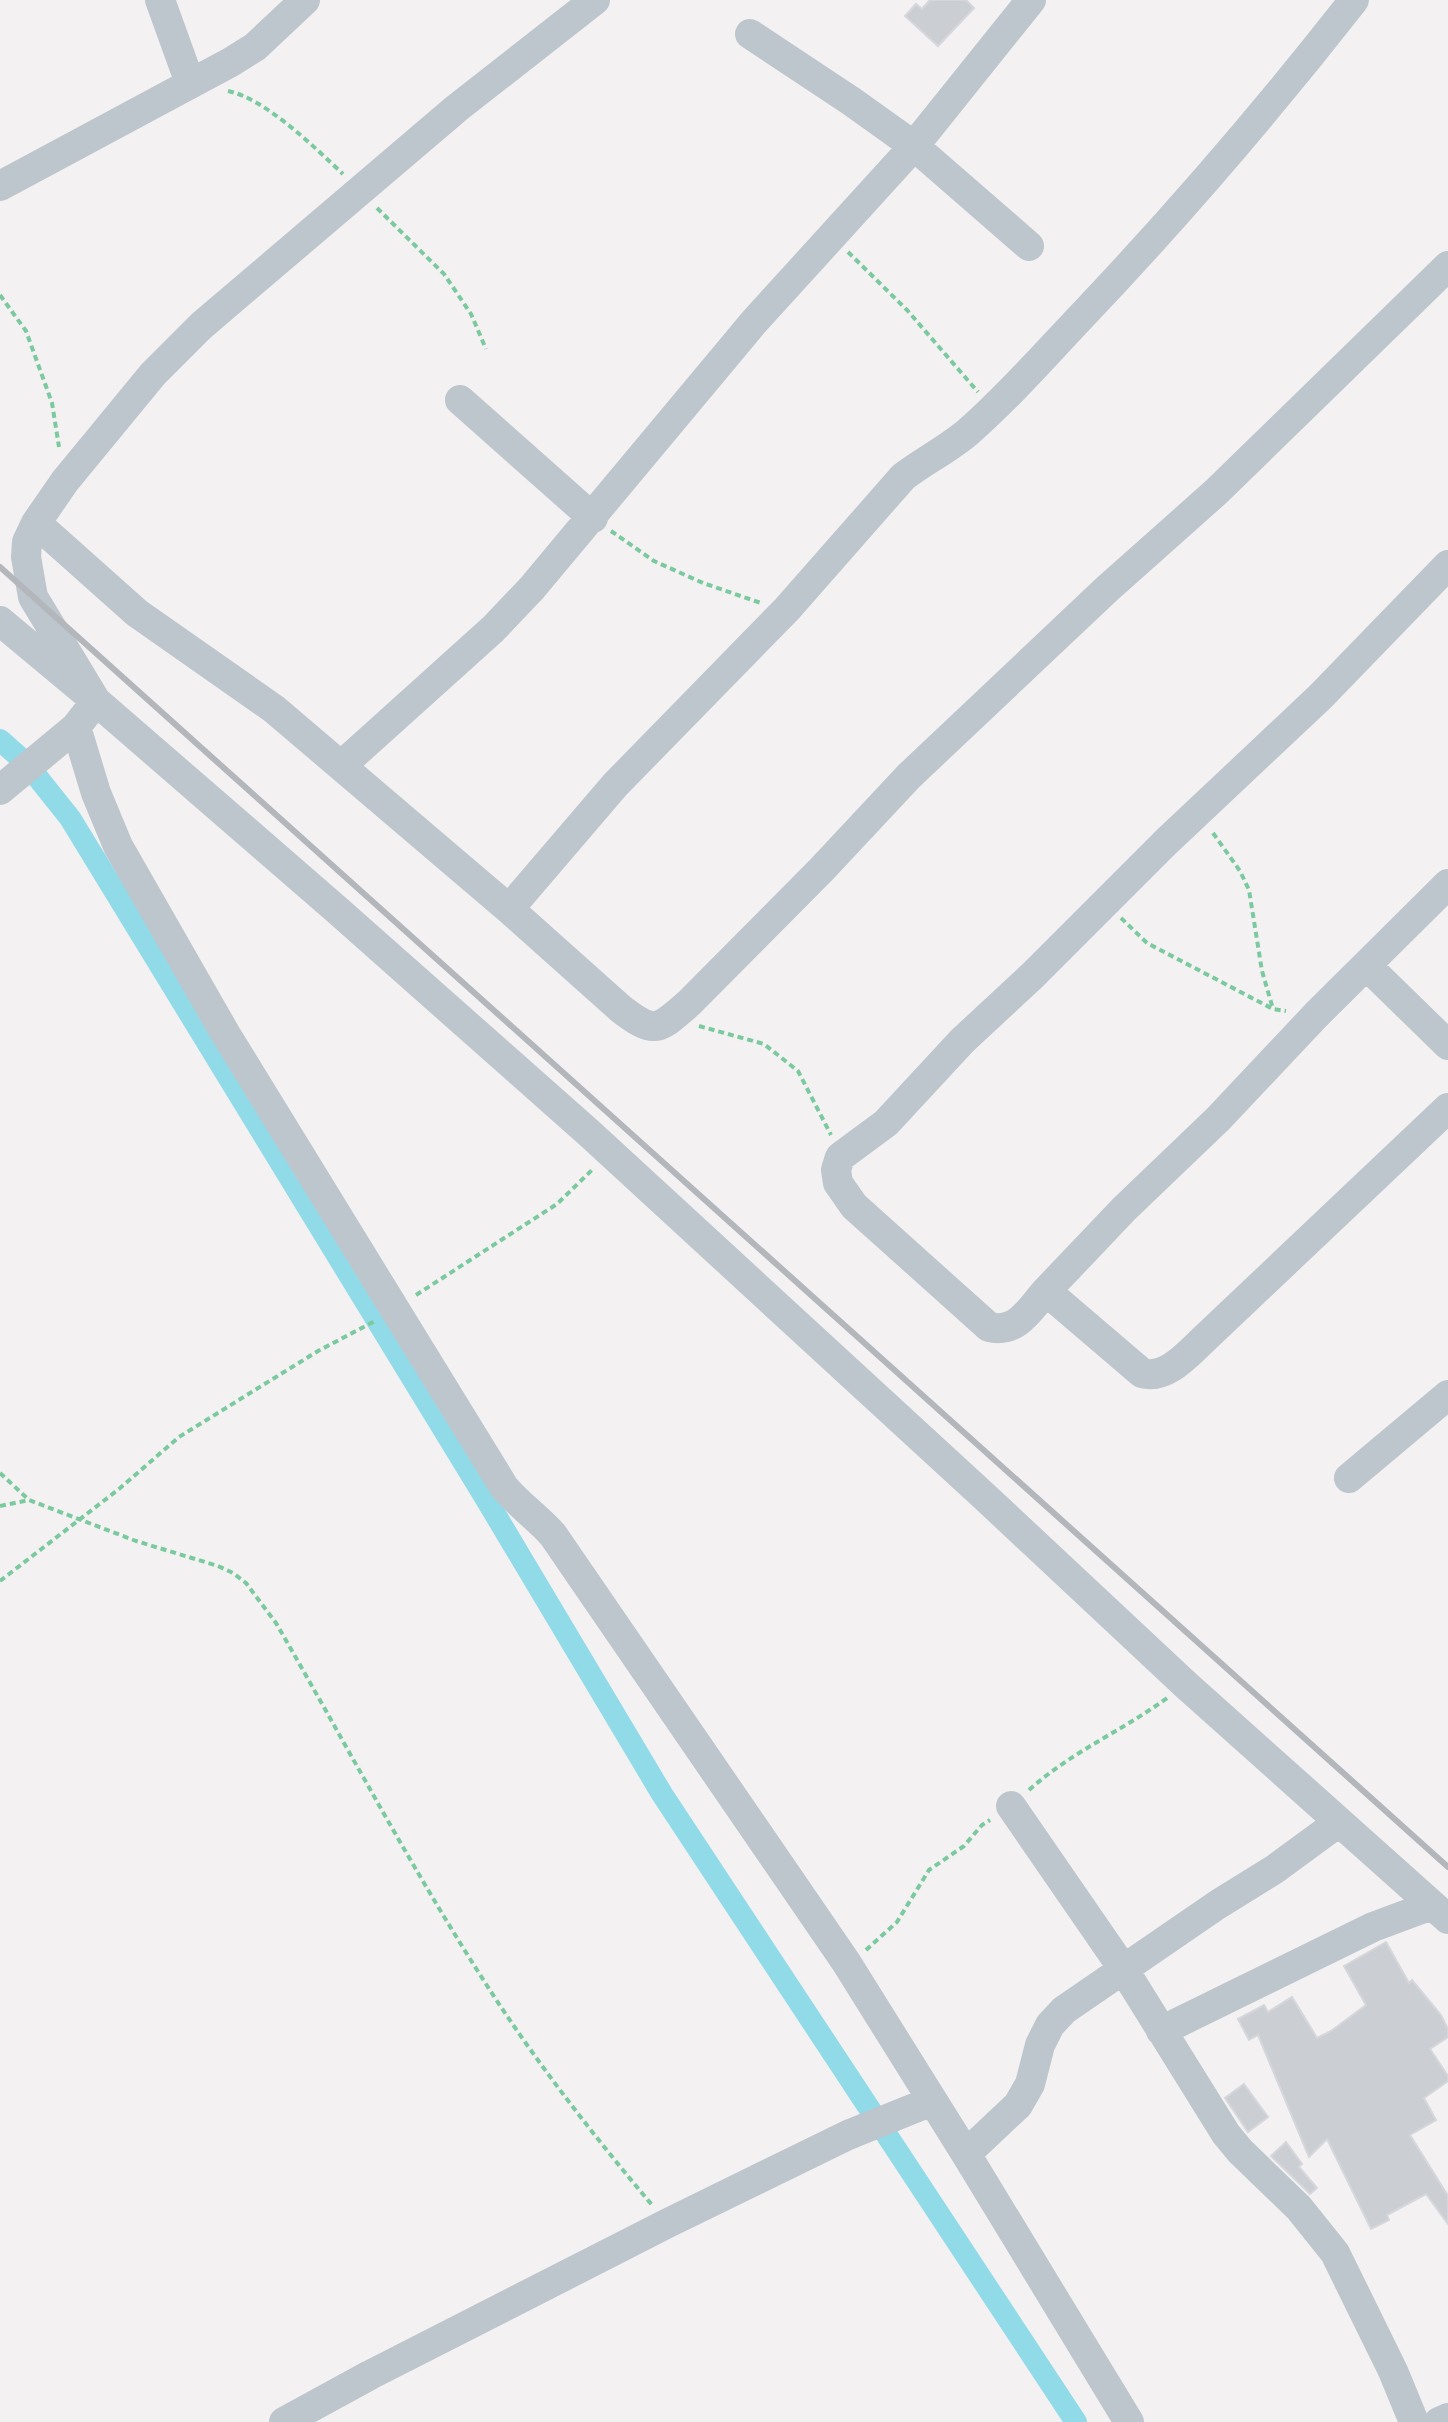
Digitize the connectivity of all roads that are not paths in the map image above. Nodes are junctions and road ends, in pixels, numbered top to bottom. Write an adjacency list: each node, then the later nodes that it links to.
1 (160, 0): 7 (street)
2 (305, 0): 7 (street)
3 (595, 0): 14 (street)
4 (1031, 0): 8 (street)
5 (1354, 0): 22 (street)
6 (750, 34): 8 (street)
7 (190, 83): 9 (street)
8 (914, 146): 10 (street); 13 (street)
9 (0, 186)
10 (1029, 246)
11 (1448, 266): 22 (street)
12 (460, 400): 13 (street)
13 (593, 518): 19 (street)
14 (36, 523): 17 (street); 19 (street)
15 (1448, 565): 26 (street)
16 (0, 621): 17 (street)
17 (96, 701): 18 (street); 30 (street)
18 (76, 727): 20 (street); 34 (street)
19 (341, 766): 22 (street)
20 (0, 790)
21 (1448, 884): 23 (street)
22 (509, 909)
23 (1367, 966): 24 (street); 26 (street)
24 (1448, 1045)
25 (1448, 1108): 26 (street)
26 (1046, 1291)
27 (1448, 1395): 28 (street)
28 (1349, 1478)
29 (1011, 1806): 32 (street)
30 (1339, 1822): 31 (street); 32 (street)
31 (1440, 1912): 33 (street)
32 (1124, 1970): 33 (street); 35 (street)
33 (1161, 2031): 39 (street)
34 (932, 2101): 35 (street); 37 (street)
35 (966, 2154): 38 (street)
36 (1448, 2418): 40 (street)
37 (284, 2422)
38 (1129, 2422)
39 (1414, 2422)
40 (1439, 2422)

